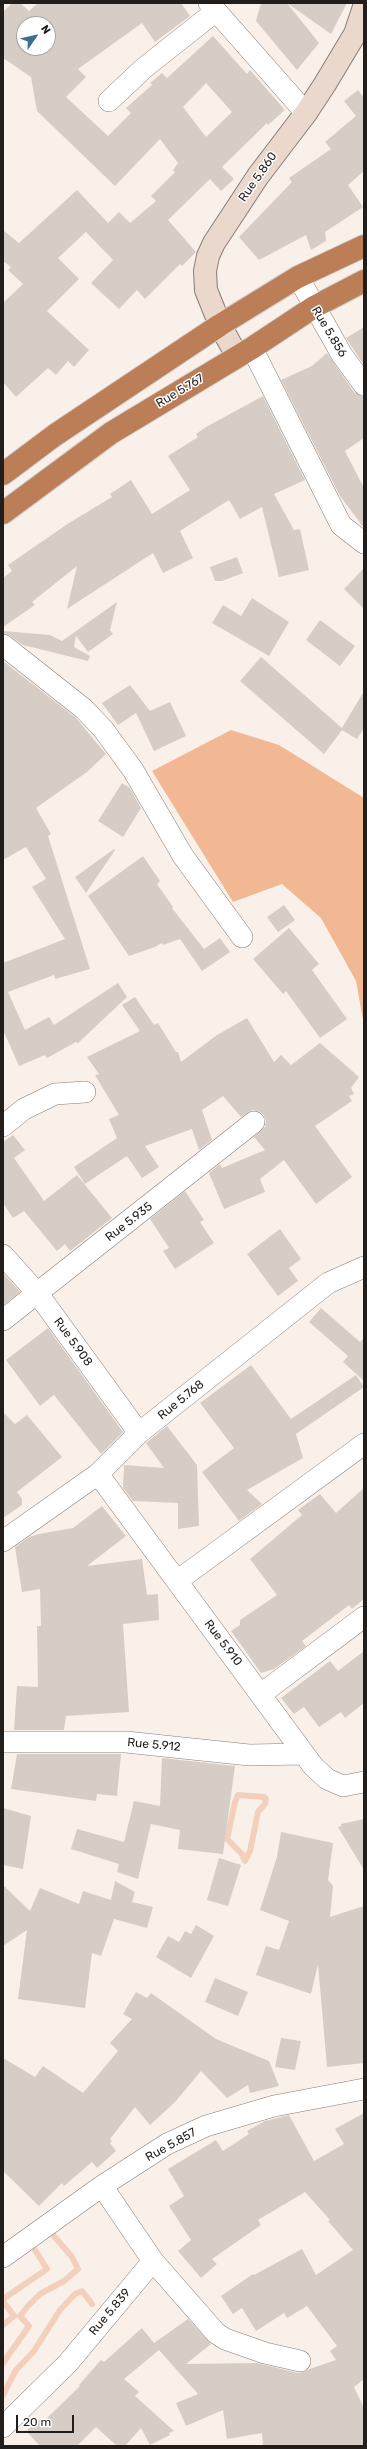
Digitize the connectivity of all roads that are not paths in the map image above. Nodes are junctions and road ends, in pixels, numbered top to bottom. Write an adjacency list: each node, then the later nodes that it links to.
1 (213, 7): 3 (street); 4 (street)
2 (364, 7): 4 (street, Rue 5.860)
3 (110, 101)
4 (306, 113): 9 (street, Rue 5.860)
5 (364, 246): 6 (highway)
6 (298, 277): 8 (street, Rue 5.856); 9 (highway)
7 (364, 281): 8 (highway, Rue 5.767)
8 (314, 307): 10 (highway, Rue 5.767); 11 (street, Rue 5.856)
9 (220, 325): 10 (street, Rue 5.860); 12 (highway)
10 (244, 352): 13 (highway, Rue 5.767); 14 (street)
11 (364, 385)
12 (3, 474)
13 (3, 513)
14 (364, 543)
15 (3, 645): 16 (street)
16 (242, 937)
17 (85, 1092): 19 (street)
18 (254, 1122): 22 (street, Rue 5.935)
19 (3, 1126)
20 (3, 1255): 22 (street, Rue 5.908)
21 (364, 1267): 24 (street, Rue 5.768)
22 (38, 1294): 23 (street, Rue 5.935); 24 (street, Rue 5.908)
23 (3, 1320)
24 (139, 1433): 26 (street, Rue 5.768)
25 (364, 1444): 28 (street)
26 (98, 1474): 27 (street, Rue 5.768); 28 (street, Rue 5.910)
27 (3, 1541)
28 (177, 1581): 30 (street, Rue 5.910)
29 (364, 1617): 30 (street)
30 (261, 1694): 32 (street, Rue 5.910)
31 (3, 1742): 32 (street, Rue 5.912)
32 (304, 1754): 33 (street, Rue 5.910)
33 (364, 1782)
34 (364, 2089): 35 (street, Rue 5.857)
35 (102, 2186): 36 (street, Rue 5.857); 37 (street)
36 (3, 2257)
37 (153, 2261): 38 (street); 39 (street, Rue 5.839)
38 (300, 2361)
39 (3, 2427)

